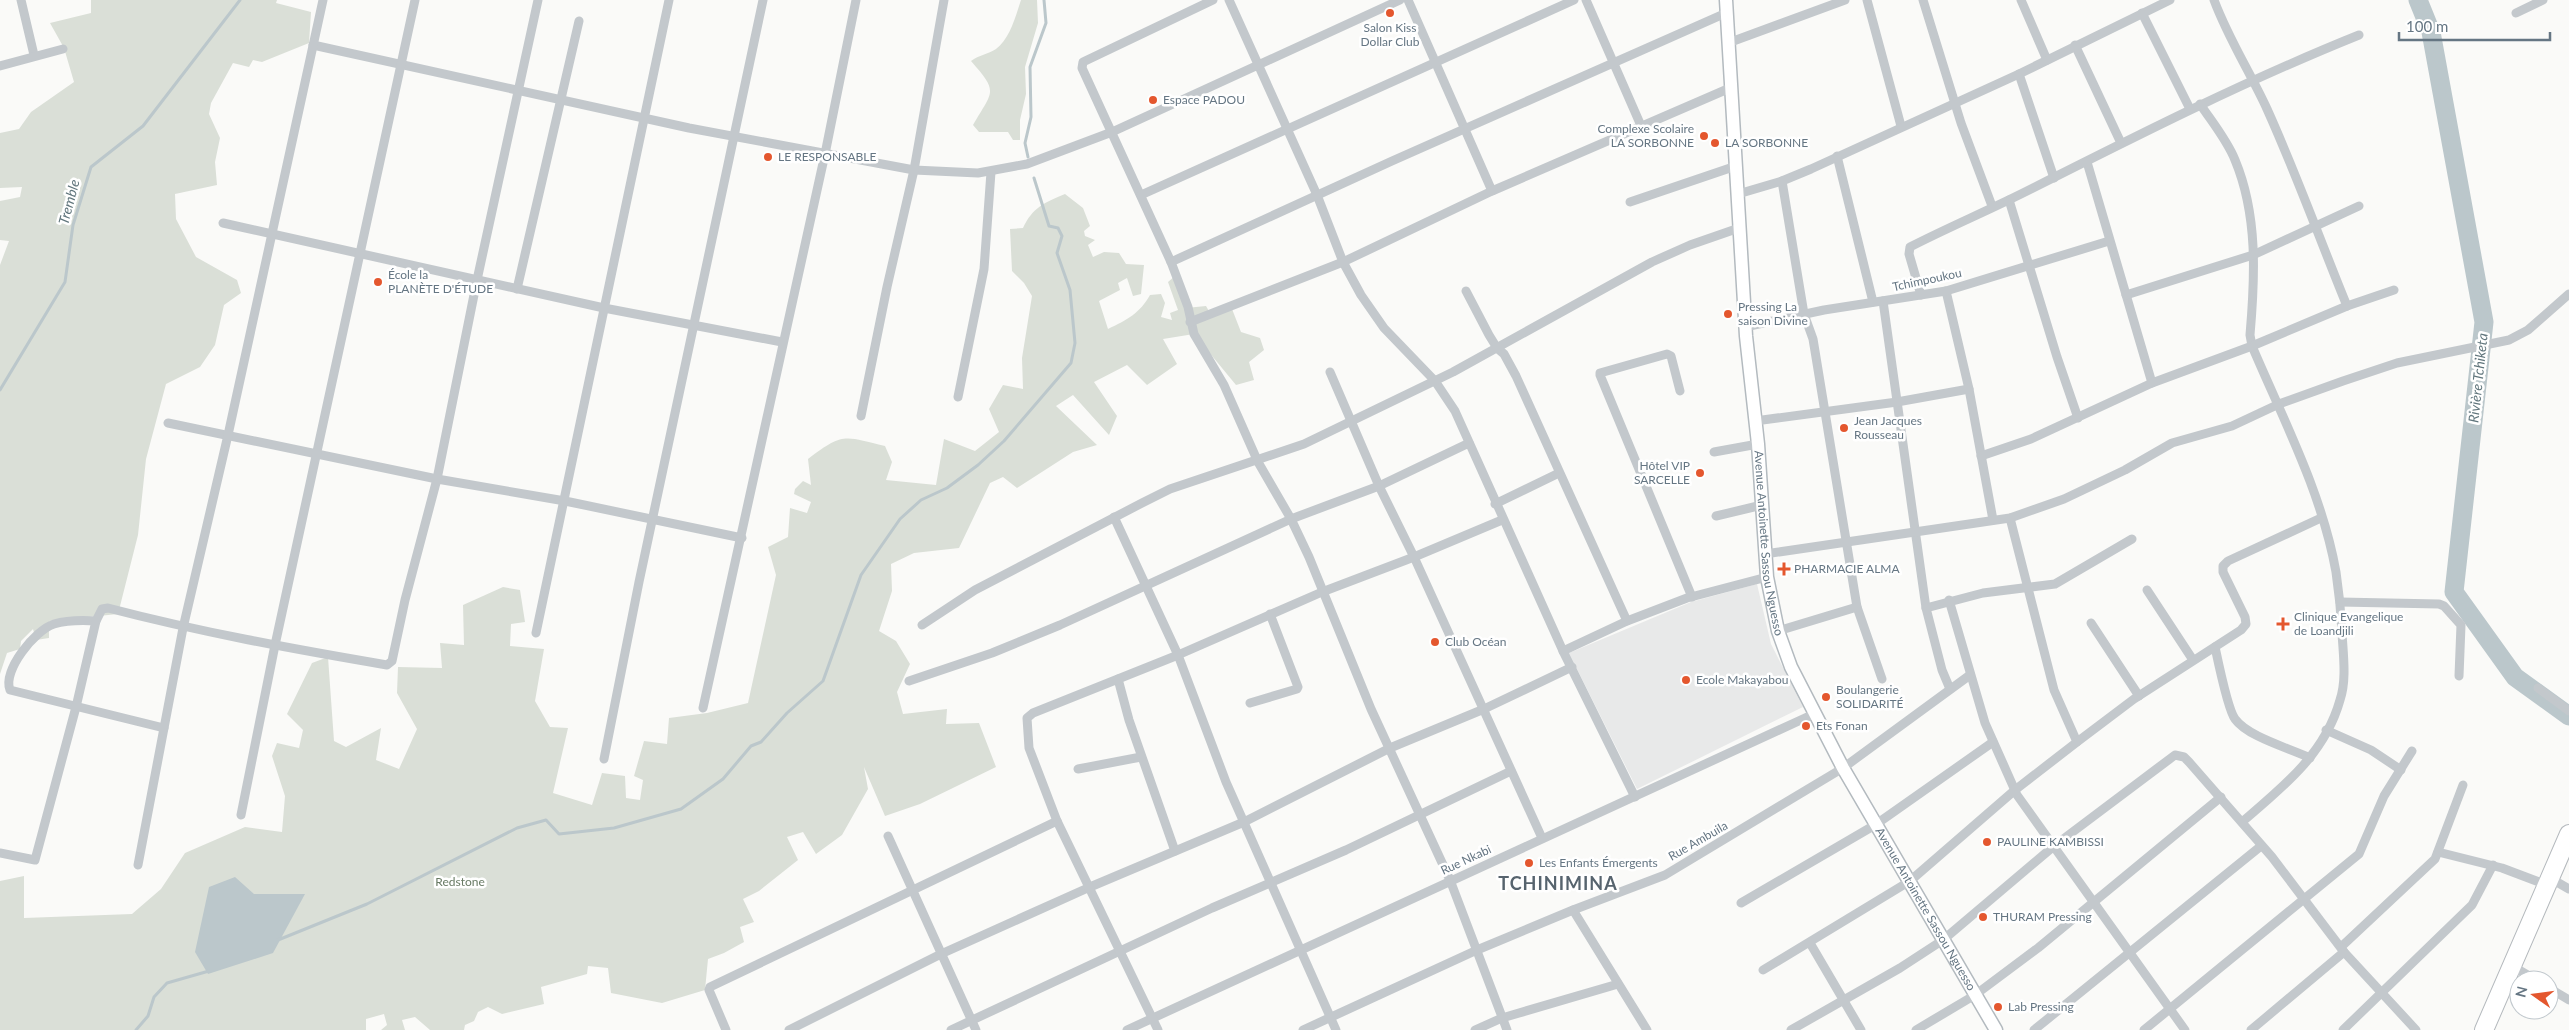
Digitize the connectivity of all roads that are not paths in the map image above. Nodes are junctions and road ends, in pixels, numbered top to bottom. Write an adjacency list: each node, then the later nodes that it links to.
1 (21, 0): 31 (street)
2 (323, 0): 28 (street)
3 (415, 0): 37 (street)
4 (538, 0): 41 (street)
5 (669, 0): 46 (street)
6 (763, 0): 52 (street)
7 (856, 0): 54 (street)
8 (944, 0): 58 (street)
9 (1213, 0): 51 (street)
10 (1229, 0): 35 (street)
11 (1400, 0): 35 (street)
12 (1408, 0): 32 (street)
13 (1574, 0): 32 (street)
14 (1586, 0): 34 (street)
15 (1846, 0): 27 (street)
16 (1867, 0): 47 (street)
17 (1923, 0): 43 (street)
18 (2021, 0): 33 (street)
19 (2170, 0): 23 (street)
20 (2214, 0): 39 (street)
21 (2542, 0): 24 (street)
22 (1726, 6): 27 (street, Avenue Antoinette Sassou Nguesso); 34 (street)
23 (2142, 13): 29 (street); 45 (street)
24 (2516, 13)
25 (579, 21): 42 (street)
26 (2358, 35): 39 (street)
27 (1728, 43): 40 (street, Avenue Antoinette Sassou Nguesso)
28 (313, 45): 37 (street); 73 (street)
29 (2075, 45): 33 (street); 53 (street)
30 (63, 49): 31 (street)
31 (34, 56): 36 (street)
32 (1437, 60): 48 (street); 50 (street)
33 (2047, 60): 38 (street)
34 (1614, 62): 48 (street); 49 (street)
35 (1258, 63): 50 (street); 51 (street)
36 (0, 66)
37 (401, 66): 41 (street); 75 (street)
38 (2019, 74): 43 (street); 60 (street)
39 (2254, 80): 44 (street); 71 (street)
40 (1730, 88): 49 (street); 57 (street, Avenue Antoinette Sassou Nguesso)
41 (518, 92): 42 (street); 80 (street)
42 (560, 102): 46 (street); 81 (street)
43 (1956, 104): 47 (street); 68 (street)
44 (2200, 104): 45 (street); 76 (street)
45 (2190, 109): 53 (street)
46 (644, 118): 52 (street); 91 (street)
47 (1901, 126): 55 (street)
48 (1465, 128): 62 (street); 65 (street)
49 (1642, 128): 62 (street)
50 (1286, 129): 64 (street); 65 (street)
51 (1112, 132): 59 (street); 64 (street)
52 (735, 137): 54 (street); 94 (street)
53 (2122, 144): 56 (street)
54 (825, 154): 58 (street); 96 (street)
55 (1837, 156): 61 (street); 89 (street)
56 (2087, 162): 60 (street); 74 (street)
57 (1736, 166): 63 (street, Avenue Antoinette Sassou Nguesso); 67 (street)
58 (914, 170): 59 (street); 108 (street)
59 (992, 172): 104 (street)
60 (2054, 178): 66 (street)
61 (1782, 181): 63 (street); 92 (street)
62 (1492, 191): 78 (street)
63 (1738, 194): 72 (street, Avenue Antoinette Sassou Nguesso)
64 (1141, 195): 77 (street)
65 (1317, 195): 77 (street); 78 (street)
66 (2009, 200): 68 (street); 79 (street)
67 (1630, 202)
68 (1992, 206): 86 (street)
69 (2359, 206): 71 (street)
70 (223, 223): 73 (street)
71 (2314, 226): 76 (street); 90 (street)
72 (1739, 228): 95 (street, Avenue Antoinette Sassou Nguesso); 98 (street)
73 (272, 234): 75 (street); 113 (street)
74 (2109, 241): 79 (street, Tchimpoukou); 87 (street)
75 (361, 255): 80 (street); 117 (street)
76 (2253, 255): 87 (street); 97 (street)
77 (1171, 262): 93 (street)
78 (1343, 262): 93 (street); 100 (street)
79 (2030, 265): 84 (street, Tchimpoukou); 109 (street)
80 (477, 280): 81 (street); 121 (street)
81 (517, 289): 91 (street)
82 (2394, 290): 90 (street)
83 (1466, 291): 98 (street)
84 (1946, 291): 86 (street, Tchimpoukou); 102 (street)
85 (2569, 294): 106 (street)
86 (1921, 295): 88 (street, Tchimpoukou)
87 (2126, 295): 101 (street)
88 (1883, 301): 89 (street, Tchimpoukou); 105 (street)
89 (1873, 302): 92 (street, Tchimpoukou)
90 (2347, 306): 97 (street)
91 (604, 308): 94 (street); 123 (street)
92 (1804, 314): 95 (street, Tchimpoukou); 107 (street)
93 (1190, 322): 119 (street)
94 (695, 326): 96 (street); 133 (street)
95 (1745, 327): 110 (street, Avenue Antoinette Sassou Nguesso)
96 (782, 342): 135 (street)
97 (2252, 346): 101 (street); 106 (street)
98 (1497, 348): 100 (street); 120 (street)
99 (1330, 372): 111 (street)
100 (1435, 382): 111 (street); 114 (street)
101 (2152, 383): 109 (street)
102 (1969, 389): 105 (street); 118 (street)
103 (1680, 391): 145 (street)
104 (958, 397)
105 (1897, 402): 107 (street); 134 (street)
106 (2279, 404): 128 (street); 129 (street)
107 (1825, 412): 110 (street); 137 (street)
108 (861, 416)
109 (2078, 418): 118 (street)
110 (1755, 421): 115 (street, Avenue Antoinette Sassou Nguesso)
111 (1351, 422): 119 (street); 122 (street)
112 (168, 423): 113 (street)
113 (228, 436): 117 (street); 155 (street)
114 (1470, 443): 122 (street); 124 (street)
115 (1758, 444): 116 (street); 125 (street, Avenue Antoinette Sassou Nguesso)
116 (1714, 452)
117 (317, 453): 121 (street); 158 (street)
118 (1981, 456): 132 (street)
119 (1258, 462): 127 (street); 130 (street)
120 (1559, 473): 124 (street); 152 (street)
121 (437, 479): 123 (street); 158 (street)
122 (1379, 486): 130 (street); 139 (street)
123 (565, 501): 133 (street); 157 (street)
124 (1496, 504): 131 (street)
125 (1762, 505): 126 (street); 138 (street, Avenue Antoinette Sassou Nguesso)
126 (1716, 516)
127 (1114, 517): 141 (street); 154 (street)
128 (2010, 518): 132 (street); 142 (street)
129 (2321, 518): 147 (street); 159 (street)
130 (1291, 519): 141 (street); 144 (street)
131 (1502, 520): 139 (street); 160 (street)
132 (1993, 520): 134 (street)
133 (654, 521): 135 (street); 186 (street)
134 (1914, 532): 137 (street); 149 (street)
135 (742, 538): 174 (street)
136 (2132, 539): 142 (street)
137 (1846, 542): 138 (street); 148 (street)
138 (1765, 554): 140 (street, Avenue Antoinette Sassou Nguesso)
139 (1414, 557): 144 (street); 175 (street)
140 (1767, 577): 145 (street); 156 (street, Avenue Antoinette Sassou Nguesso)
141 (1146, 585): 161 (street); 168 (street)
142 (2027, 586): 146 (street); 181 (street)
143 (2148, 590): 162 (street)
144 (1322, 592): 150 (street); 182 (street)
145 (1692, 597): 152 (street)
146 (1949, 600): 149 (street); 164 (street)
147 (2340, 602): 165 (street); 179 (street)
148 (1857, 607): 156 (street); 167 (street)
149 (1926, 608): 170 (street)
150 (1270, 614): 161 (street); 172 (street)
151 (96, 621): 155 (street); 173 (street); 173 (street)
152 (1627, 622): 160 (street)
153 (2091, 622): 171 (street)
154 (922, 626)
155 (183, 628): 158 (street); 178 (street)
156 (1778, 631): 177 (street, Avenue Antoinette Sassou Nguesso)
157 (536, 633)
158 (275, 646): 196 (street)
159 (2215, 647): 162 (street); 185 (street)
160 (1563, 651): 163 (street)
161 (1178, 655): 166 (street); 198 (street)
162 (2193, 660): 171 (street)
163 (1572, 667): 175 (street); 193 (street)
164 (1970, 675): 170 (street, Rue Ambuila); 180 (street)
165 (2459, 676)
166 (1118, 679): 184 (street); 197 (street)
167 (1882, 679)
168 (910, 681)
169 (2538, 688): 176 (street)
170 (1950, 689): 187 (street, Rue Ambuila)
171 (2138, 696): 181 (street)
172 (1250, 703)
173 (76, 707): 178 (street); 208 (street)
174 (703, 708)
175 (1484, 710): 182 (street); 190 (street)
176 (2569, 711)
177 (1816, 713): 187 (street, Avenue Antoinette Sassou Nguesso); 193 (street, Rue Nkabi)
178 (164, 728): 209 (street)
179 (2326, 730): 185 (street); 189 (street)
180 (1993, 742): 192 (street); 200 (street)
181 (2077, 742): 192 (street)
182 (1390, 748): 195 (street); 198 (street)
183 (2412, 751): 189 (street)
184 (1141, 757): 188 (street); 206 (street)
185 (2310, 758): 199 (street)
186 (604, 759)
187 (1843, 768): 200 (street, Avenue Antoinette Sassou Nguesso); 221 (street, Rue Ambuila)
188 (1078, 769)
189 (2400, 770): 218 (street)
190 (1511, 771): 195 (street); 203 (street)
191 (2463, 785): 207 (street)
192 (2015, 790): 204 (street); 212 (street)
193 (1635, 797): 203 (street, Rue Nkabi)
194 (2221, 797): 199 (street); 204 (street); 219 (street)
195 (1421, 814): 211 (street); 214 (street)
196 (241, 815)
197 (1057, 820): 215 (street); 217 (street)
198 (1244, 822): 206 (street); 214 (street)
199 (2242, 822): 205 (street)
200 (1875, 825): 212 (street, Avenue Antoinette Sassou Nguesso); 220 (street)
201 (2569, 834): 213 (highway)
202 (888, 836): 217 (street)
203 (1542, 838): 211 (street, Rue Nkabi)
204 (2054, 846): 219 (street); 222 (street)
205 (2261, 846): 218 (street); 229 (street)
206 (1175, 851): 215 (street)
207 (2438, 852): 210 (street); 226 (street)
208 (0, 853)
209 (138, 865)
210 (2493, 866): 213 (street); 234 (street)
211 (1450, 880): 224 (street, Rue Nkabi); 225 (street)
212 (1910, 881): 222 (street, Avenue Antoinette Sassou Nguesso); 223 (street)
213 (2549, 882): 216 (street); 230 (highway)
214 (1270, 883): 224 (street); 227 (street)
215 (1090, 887): 227 (street); 228 (street)
216 (2569, 889)
217 (912, 890): 228 (street); 242 (street)
218 (2305, 898): 226 (street); 237 (street)
219 (2093, 900): 229 (street); 235 (street)
220 (1741, 903)
221 (1573, 910): 225 (street, Rue Ambuila); 233 (street)
222 (1943, 940): 235 (street, Avenue Antoinette Sassou Nguesso); 236 (street)
223 (1810, 943): 231 (street); 236 (street)
224 (1302, 950): 238 (street, Rue Nkabi); 239 (street)
225 (1477, 950): 239 (street, Rue Ambuila); 240 (street)
226 (2343, 950): 234 (street); 260 (street)
227 (1121, 951): 238 (street); 241 (street)
228 (941, 954): 241 (street); 243 (street)
229 (2129, 955): 237 (street); 257 (street)
230 (2512, 966): 232 (street); 263 (highway)
231 (1763, 970)
232 (2519, 970)
233 (1618, 984): 240 (street); 252 (street)
234 (2382, 994): 261 (street); 262 (street)
235 (1975, 995): 255 (street); 256 (street, Avenue Antoinette Sassou Nguesso)
236 (1844, 1000): 253 (street); 254 (street)
237 (2169, 1010): 258 (street); 259 (street)
238 (1152, 1017): 246 (street, Rue Nkabi); 247 (street)
239 (1330, 1017): 248 (street, Rue Ambuila); 249 (street)
240 (1502, 1018): 250 (street); 251 (street)
241 (972, 1021): 244 (street); 245 (street)
242 (726, 1030)
243 (789, 1030)
244 (951, 1030)
245 (976, 1030)
246 (1127, 1030)
247 (1158, 1030)
248 (1303, 1030)
249 (1336, 1030)
250 (1475, 1030)
251 (1507, 1030)
252 (1647, 1030)
253 (1791, 1030)
254 (1861, 1030)
255 (1916, 1030)
256 (1996, 1030)
257 (2034, 1030)
258 (2144, 1030)
259 (2185, 1030)
260 (2251, 1030)
261 (2344, 1030)
262 (2416, 1030)
263 (2484, 1030)

